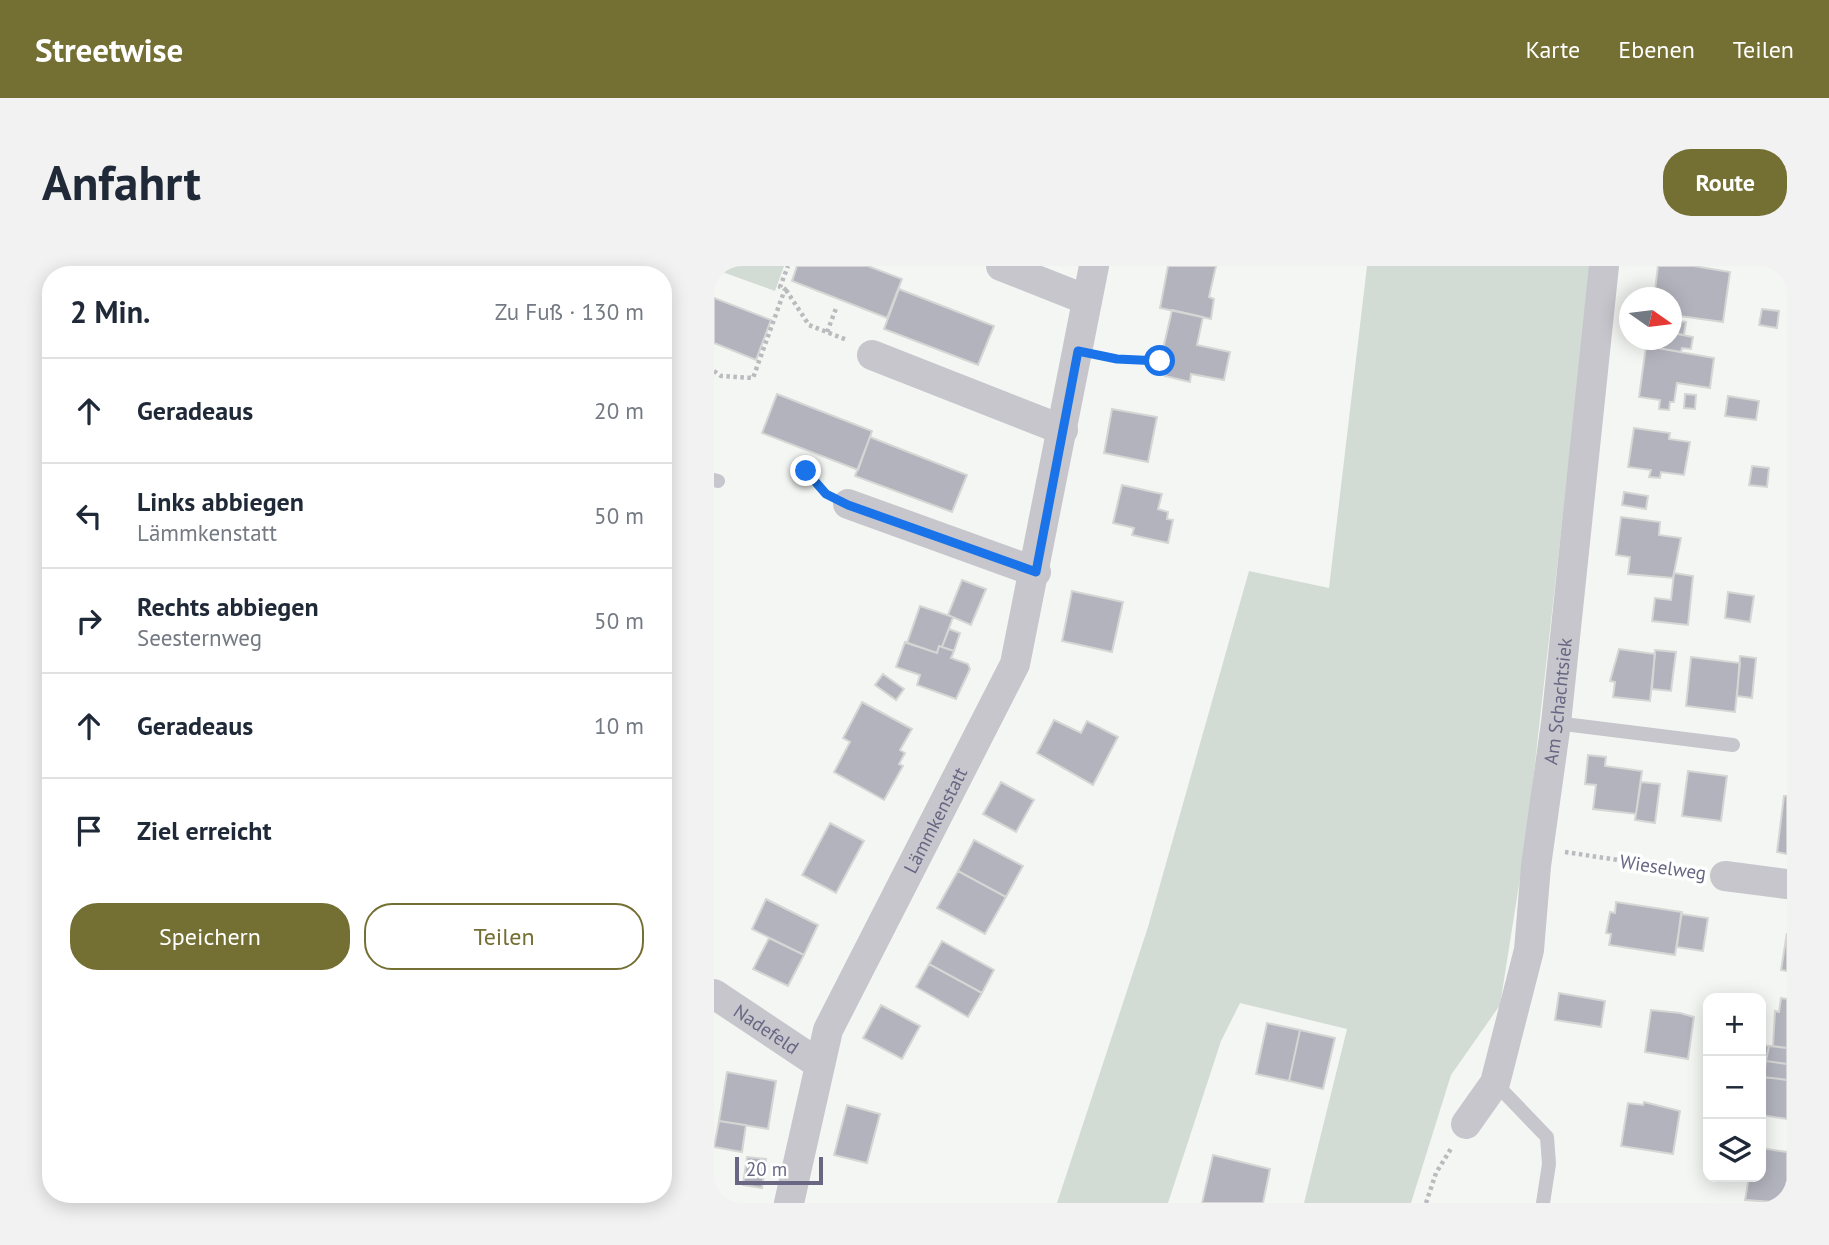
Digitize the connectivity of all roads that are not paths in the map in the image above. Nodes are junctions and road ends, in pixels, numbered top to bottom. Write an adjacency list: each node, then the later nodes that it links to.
1 (1001, 266): 4 (street)
2 (1094, 266): 4 (street, Lämmkenstatt)
3 (1604, 266): 9 (street, Am Schachtsiek)
4 (1087, 300): 6 (street, Lämmkenstatt)
5 (872, 355): 6 (street)
6 (1063, 430): 8 (street, Lämmkenstatt)
7 (848, 505): 8 (street)
8 (1036, 572): 14 (street, Lämmkenstatt)
9 (1556, 723): 10 (lane); 15 (street, Am Schachtsiek)
10 (1732, 745)
11 (1725, 876): 12 (street, Wieselweg)
12 (1787, 884)
13 (714, 994): 14 (street, Nadefeld)
14 (818, 1064): 17 (street, Lämmkenstatt)
15 (1495, 1083): 16 (street, Am Schachtsiek); 18 (lane)
16 (1466, 1124)
17 (789, 1203)
18 (1543, 1203)

